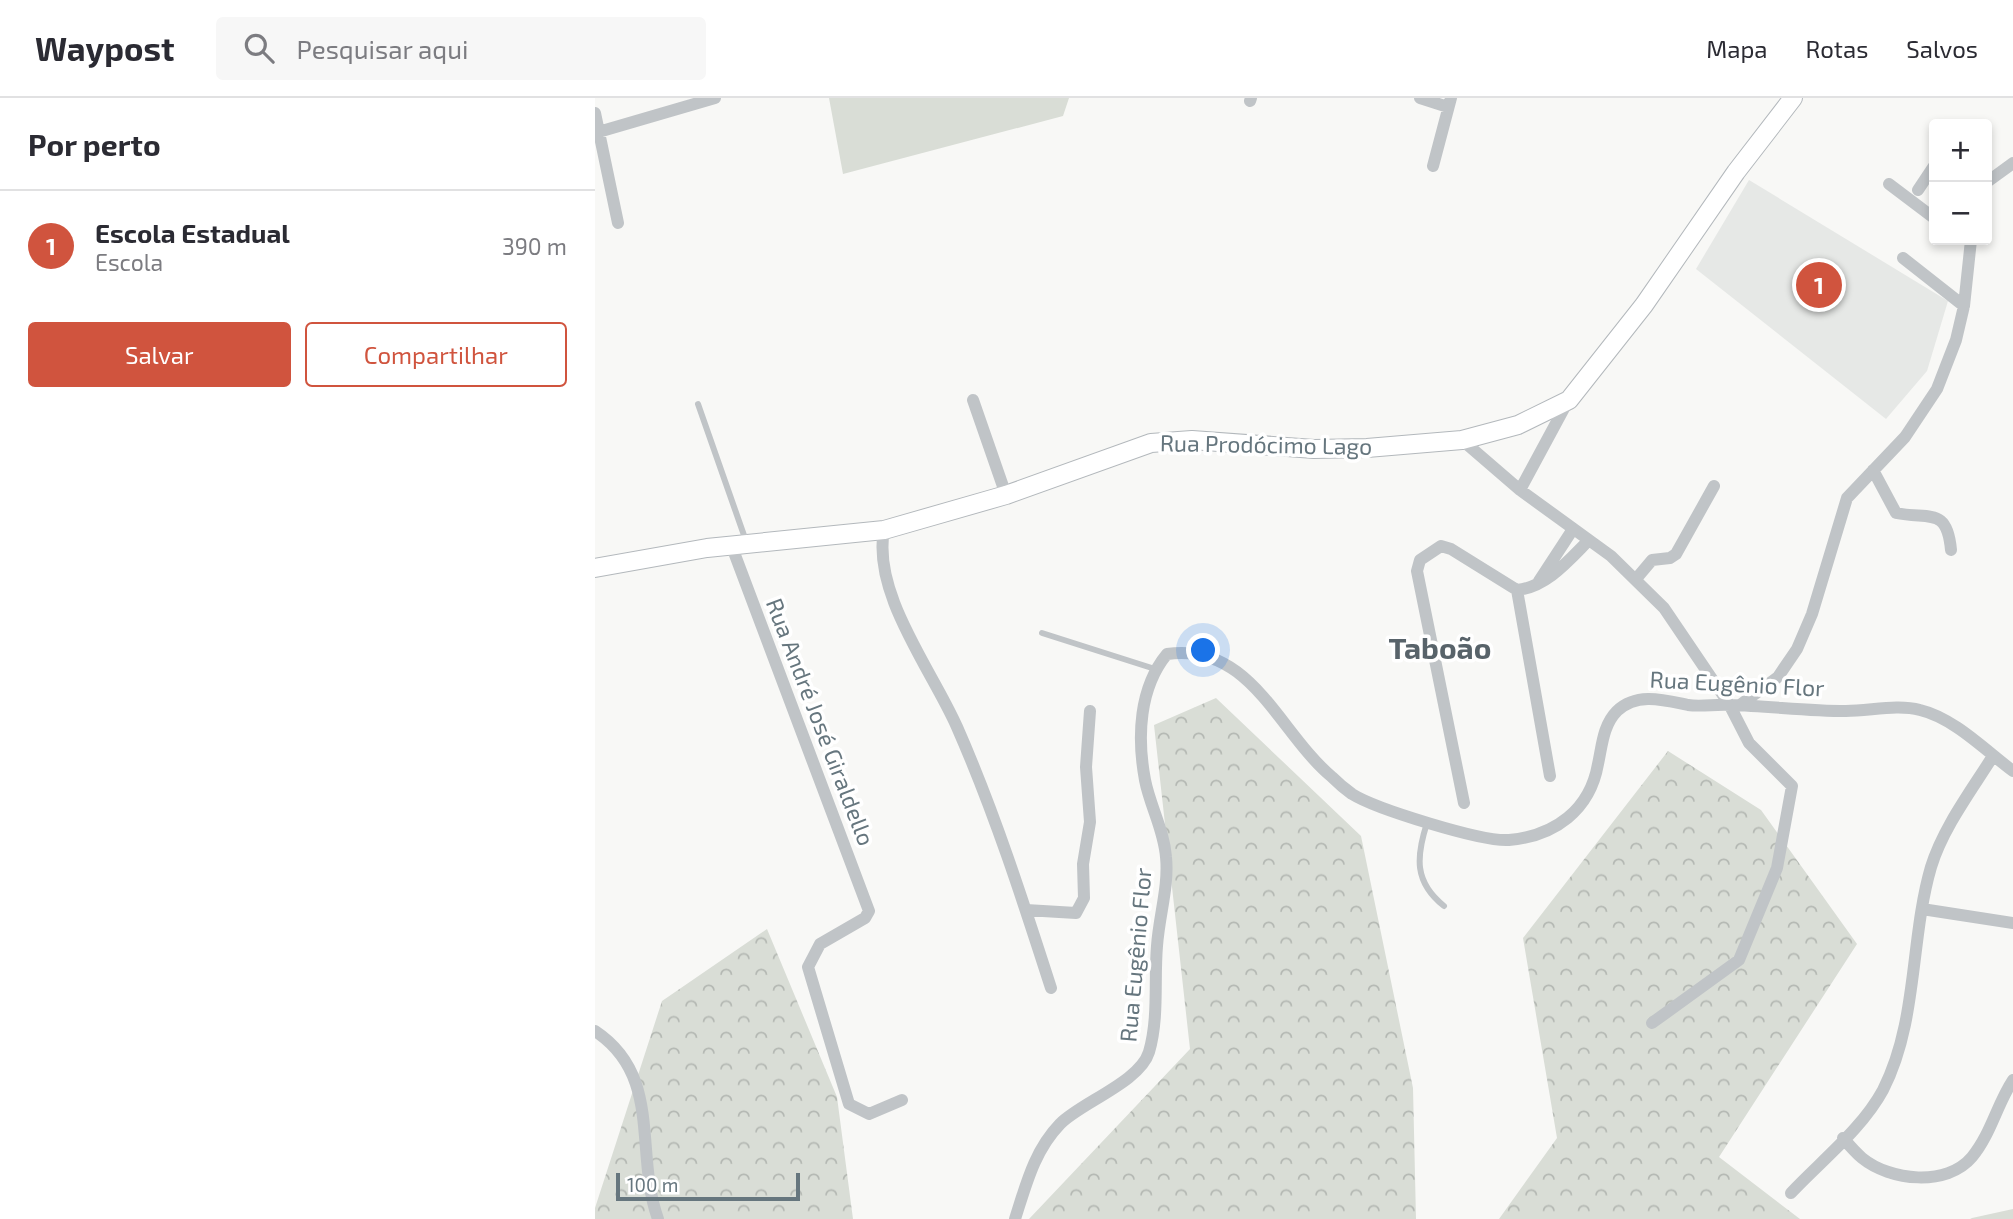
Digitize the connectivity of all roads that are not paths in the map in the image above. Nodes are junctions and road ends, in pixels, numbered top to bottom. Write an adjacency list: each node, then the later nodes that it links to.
1 (715, 98): 6 (street)
2 (1420, 98): 4 (street)
3 (1793, 98): 19 (main road, Rua Prodócimo Lago)
4 (1449, 102): 8 (street)
5 (595, 113): 6 (street)
6 (598, 132): 14 (street)
7 (2013, 163): 10 (street)
8 (1433, 166)
9 (1929, 177): 12 (street)
10 (1992, 178)
11 (1889, 184): 13 (street)
12 (1918, 190)
13 (1929, 214)
14 (618, 223)
15 (1968, 245): 17 (street)
16 (1903, 258): 17 (street)
17 (1964, 306): 22 (street)
18 (973, 400): 25 (street)
19 (1569, 400): 21 (main road, Rua Prodócimo Lago); 24 (street)
20 (698, 404): 29 (lane)
21 (1462, 440): 24 (street); 25 (main road, Rua Prodócimo Lago)
22 (1873, 471): 30 (street); 37 (street)
23 (1714, 486): 33 (street)
24 (1520, 491): 26 (street)
25 (1006, 495): 27 (main road, Rua Prodócimo Lago)
26 (1573, 529): 28 (street); 31 (street)
27 (884, 530): 29 (main road, Rua Prodócimo Lago); 46 (street)
28 (1589, 540): 31 (street); 33 (street)
29 (740, 546): 32 (main road, Rua Prodócimo Lago); 52 (street, Rua André José Giraldello)
30 (1951, 550)
31 (1558, 561): 34 (street)
32 (595, 568)
33 (1636, 579): 37 (street)
34 (1517, 590): 41 (street); 42 (street)
35 (1042, 633): 36 (lane)
36 (1155, 669): 43 (street, Rua Eugênio Flor); 56 (street, Rua Eugênio Flor)
37 (1735, 705): 39 (street, Rua Eugênio Flor); 43 (street, Rua Eugênio Flor); 49 (street)
38 (1090, 710): 46 (street)
39 (1993, 756): 40 (street, Rua Eugênio Flor); 45 (street)
40 (2013, 771)
41 (1550, 776)
42 (1464, 803)
43 (1427, 821): 44 (lane)
44 (1444, 906)
45 (1922, 909): 47 (street); 53 (street)
46 (1026, 910): 48 (street)
47 (2013, 923)
48 (1051, 988)
49 (1653, 1023)
50 (597, 1036): 55 (street)
51 (2013, 1080): 53 (street)
52 (902, 1100)
53 (1843, 1138): 54 (street)
54 (1791, 1193)
55 (658, 1219)
56 (1015, 1219)

